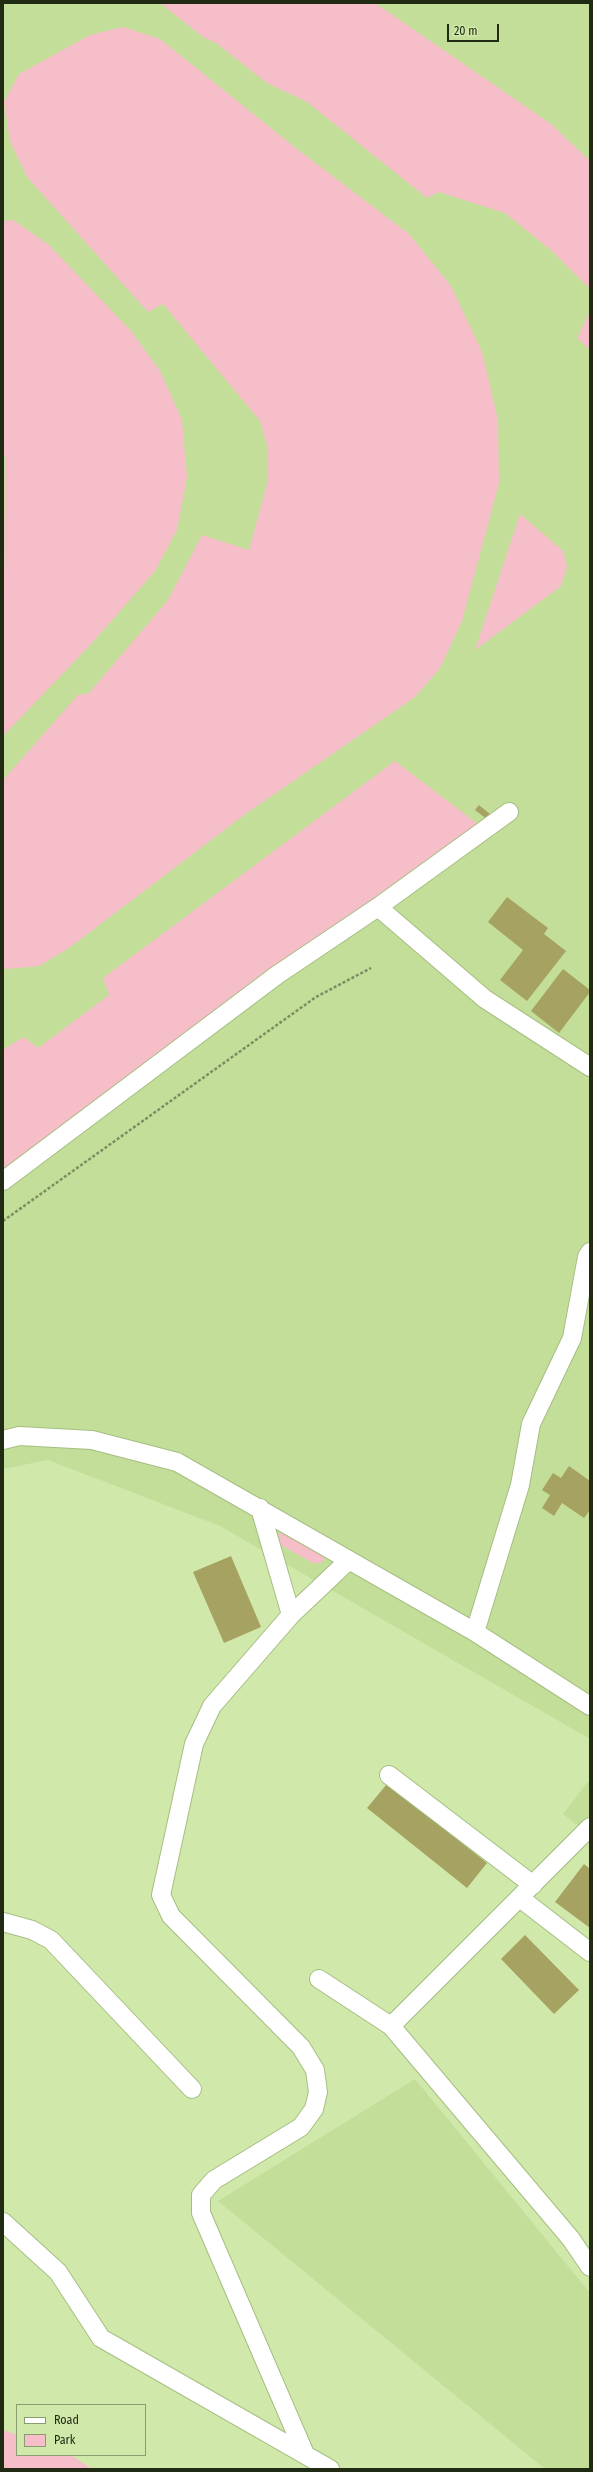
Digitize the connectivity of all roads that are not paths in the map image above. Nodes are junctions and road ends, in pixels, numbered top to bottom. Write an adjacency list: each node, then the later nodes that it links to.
1 (509, 812): 2 (lane)
2 (378, 907): 3 (lane); 4 (lane)
3 (590, 1067)
4 (3, 1181)
5 (590, 1252): 10 (lane)
6 (3, 1440): 7 (lane)
7 (260, 1508): 8 (lane); 9 (lane)
8 (349, 1560): 9 (lane); 10 (lane)
9 (291, 1615): 23 (lane)
10 (475, 1632): 11 (lane)
11 (590, 1706)
12 (389, 1775): 14 (lane)
13 (590, 1827): 14 (lane)
14 (533, 1885): 15 (lane)
15 (520, 1898): 17 (lane); 19 (lane)
16 (3, 1922): 20 (lane)
17 (590, 1952)
18 (319, 1979): 19 (lane)
19 (391, 2026): 22 (lane)
20 (192, 2089)
21 (3, 2222): 23 (lane)
22 (590, 2267)
23 (305, 2454): 24 (lane)
24 (330, 2469)

